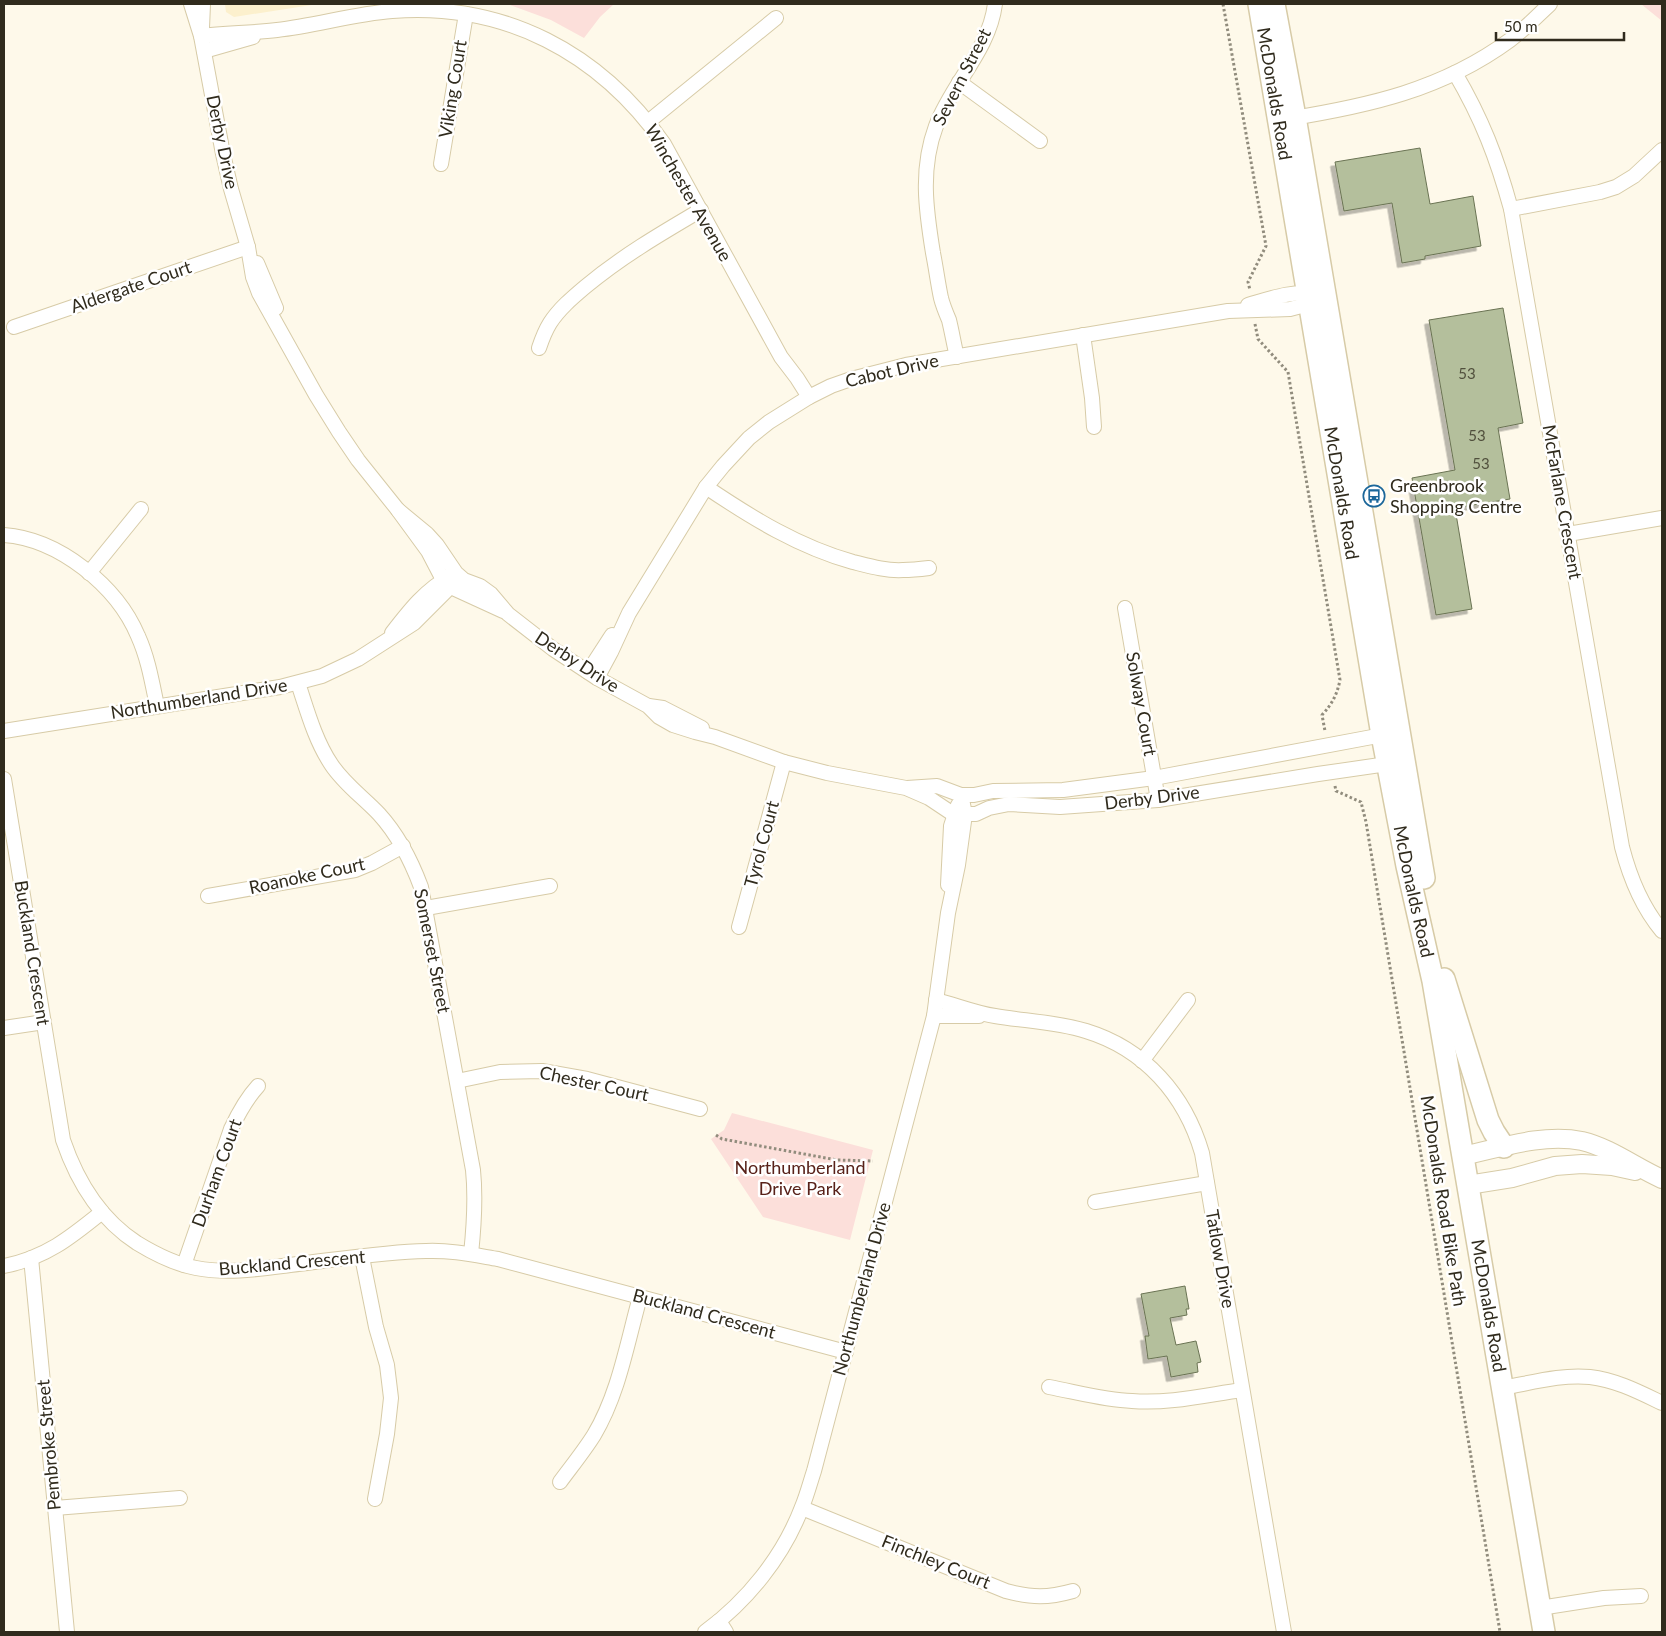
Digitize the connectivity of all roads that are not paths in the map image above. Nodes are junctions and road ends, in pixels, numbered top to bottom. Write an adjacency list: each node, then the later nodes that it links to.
1 (190, 4): 10 (street, Derby Drive)
2 (203, 4): 10 (street, Derby Drive)
3 (995, 4): 13 (street, Severn Street)
4 (1260, 4): 14 (main road, McDonalds Road)
5 (1274, 4): 14 (main road, McDonalds Road)
6 (1550, 4): 12 (street)
7 (466, 14): 9 (street, Winchester Avenue); 15 (street, Winchester Avenue); 18 (street, Viking Court)
8 (776, 18): 15 (street)
9 (277, 30): 10 (street, Winchester Avenue); 11 (street, Winchester Avenue)
10 (201, 36): 11 (street, Derby Drive)
11 (204, 51): 21 (street, Derby Drive)
12 (1455, 74): 14 (street); 19 (street, McFarlane Crescent)
13 (960, 82): 16 (street); 26 (street, Severn Street)
14 (1287, 118): 22 (main road, McDonalds Road)
15 (648, 122): 20 (street, Winchester Avenue)
16 (1040, 141)
17 (1662, 150): 19 (street)
18 (441, 164)
19 (1511, 209): 32 (street, McFarlane Crescent)
20 (701, 210): 25 (street); 27 (street, Winchester Avenue)
21 (248, 247): 23 (street, Aldergate Court); 36 (street, Derby Drive)
22 (1314, 297): 24 (street, Cabot Drive); 42 (main road, McDonalds Road)
23 (14, 327)
24 (1083, 335): 26 (street, Cabot Drive); 28 (street)
25 (539, 348)
26 (952, 358): 27 (street, Cabot Drive)
27 (804, 400): 29 (street, Cabot Drive)
28 (1094, 427)
29 (706, 487): 34 (street); 38 (street, Cabot Drive)
30 (141, 509): 35 (street)
31 (1662, 518): 32 (street)
32 (1568, 534): 57 (street, McFarlane Crescent)
33 (4, 535): 35 (street)
34 (930, 568)
35 (89, 573): 40 (street)
36 (450, 580): 38 (street, Derby Drive); 39 (street, Northumberland Drive)
37 (1125, 608): 45 (street, Solway Court)
38 (592, 675): 43 (street, Derby Drive)
39 (298, 682): 40 (street, Northumberland Drive); 51 (street, Somerset Street)
40 (157, 706): 41 (street, Northumberland Drive)
41 (4, 731)
42 (1391, 733): 44 (main road, McDonalds Road); 45 (street, Derby Drive)
43 (784, 762): 47 (street, Derby Drive); 55 (street, Tyrol Court)
44 (1396, 763): 49 (street, Derby Drive); 56 (main road, McDonalds Road); 58 (main road, McDonalds Road)
45 (1154, 778): 48 (street, Derby Drive); 49 (street, Solway Court)
46 (4, 779): 63 (street, Buckland Crescent)
47 (906, 788): 48 (street, Derby Drive); 50 (street, Derby Drive)
48 (961, 795): 50 (street, Northumberland Drive)
49 (1158, 800): 50 (street, Derby Drive)
50 (960, 814): 59 (street, Northumberland Drive)
51 (403, 846): 53 (street, Roanoke Court); 54 (street, Somerset Street)
52 (550, 886): 54 (street)
53 (208, 896)
54 (426, 908): 66 (street, Somerset Street)
55 (740, 927)
56 (1428, 929): 58 (main road, McDonalds Road); 69 (main road)
57 (1662, 931)
58 (1433, 981): 70 (main road, McDonalds Road)
59 (936, 1000): 61 (street, Northumberland Drive); 62 (street, Tatlow Drive)
60 (1188, 1000): 65 (street)
61 (934, 1016): 62 (street, Tatlow Drive); 82 (street, Northumberland Drive)
62 (992, 1016): 65 (street, Tatlow Drive)
63 (44, 1022): 64 (street); 75 (street, Buckland Crescent)
64 (4, 1028)
65 (1142, 1060): 72 (street, Tatlow Drive)
66 (457, 1081): 68 (street, Chester Court); 76 (street, Somerset Street)
67 (258, 1086): 79 (street, Durham Court)
68 (700, 1109)
69 (1504, 1147): 70 (street); 71 (street)
70 (1463, 1156): 73 (main road, McDonalds Road)
71 (1658, 1177): 73 (street)
72 (1207, 1183): 74 (street); 85 (street, Tatlow Drive)
73 (1468, 1185): 84 (main road, McDonalds Road)
74 (1095, 1202)
75 (102, 1212): 78 (street); 79 (street, Buckland Crescent)
76 (471, 1254): 77 (street, Buckland Crescent); 81 (street, Buckland Crescent)
77 (362, 1257): 79 (street, Buckland Crescent); 89 (street)
78 (31, 1258): 80 (street); 90 (street, Pembroke Street)
79 (184, 1265)
80 (4, 1266)
81 (640, 1297): 82 (street, Buckland Crescent); 87 (street)
82 (846, 1352): 91 (street, Northumberland Drive)
83 (1049, 1387): 85 (street)
84 (1502, 1388): 86 (street); 94 (main road, McDonalds Road)
85 (1242, 1390): 98 (street, Tatlow Drive)
86 (1662, 1403)
87 (560, 1482)
88 (180, 1498): 90 (street)
89 (375, 1499)
90 (55, 1508): 96 (street, Pembroke Street)
91 (802, 1508): 92 (street, Finchley Court); 95 (street, Northumberland Drive)
92 (1074, 1591)
93 (1641, 1596): 94 (street)
94 (1540, 1608): 99 (main road, McDonalds Road)
95 (723, 1627): 97 (street, Northumberland Drive)
96 (67, 1632)
97 (706, 1632)
98 (1284, 1632)
99 (1544, 1632)

